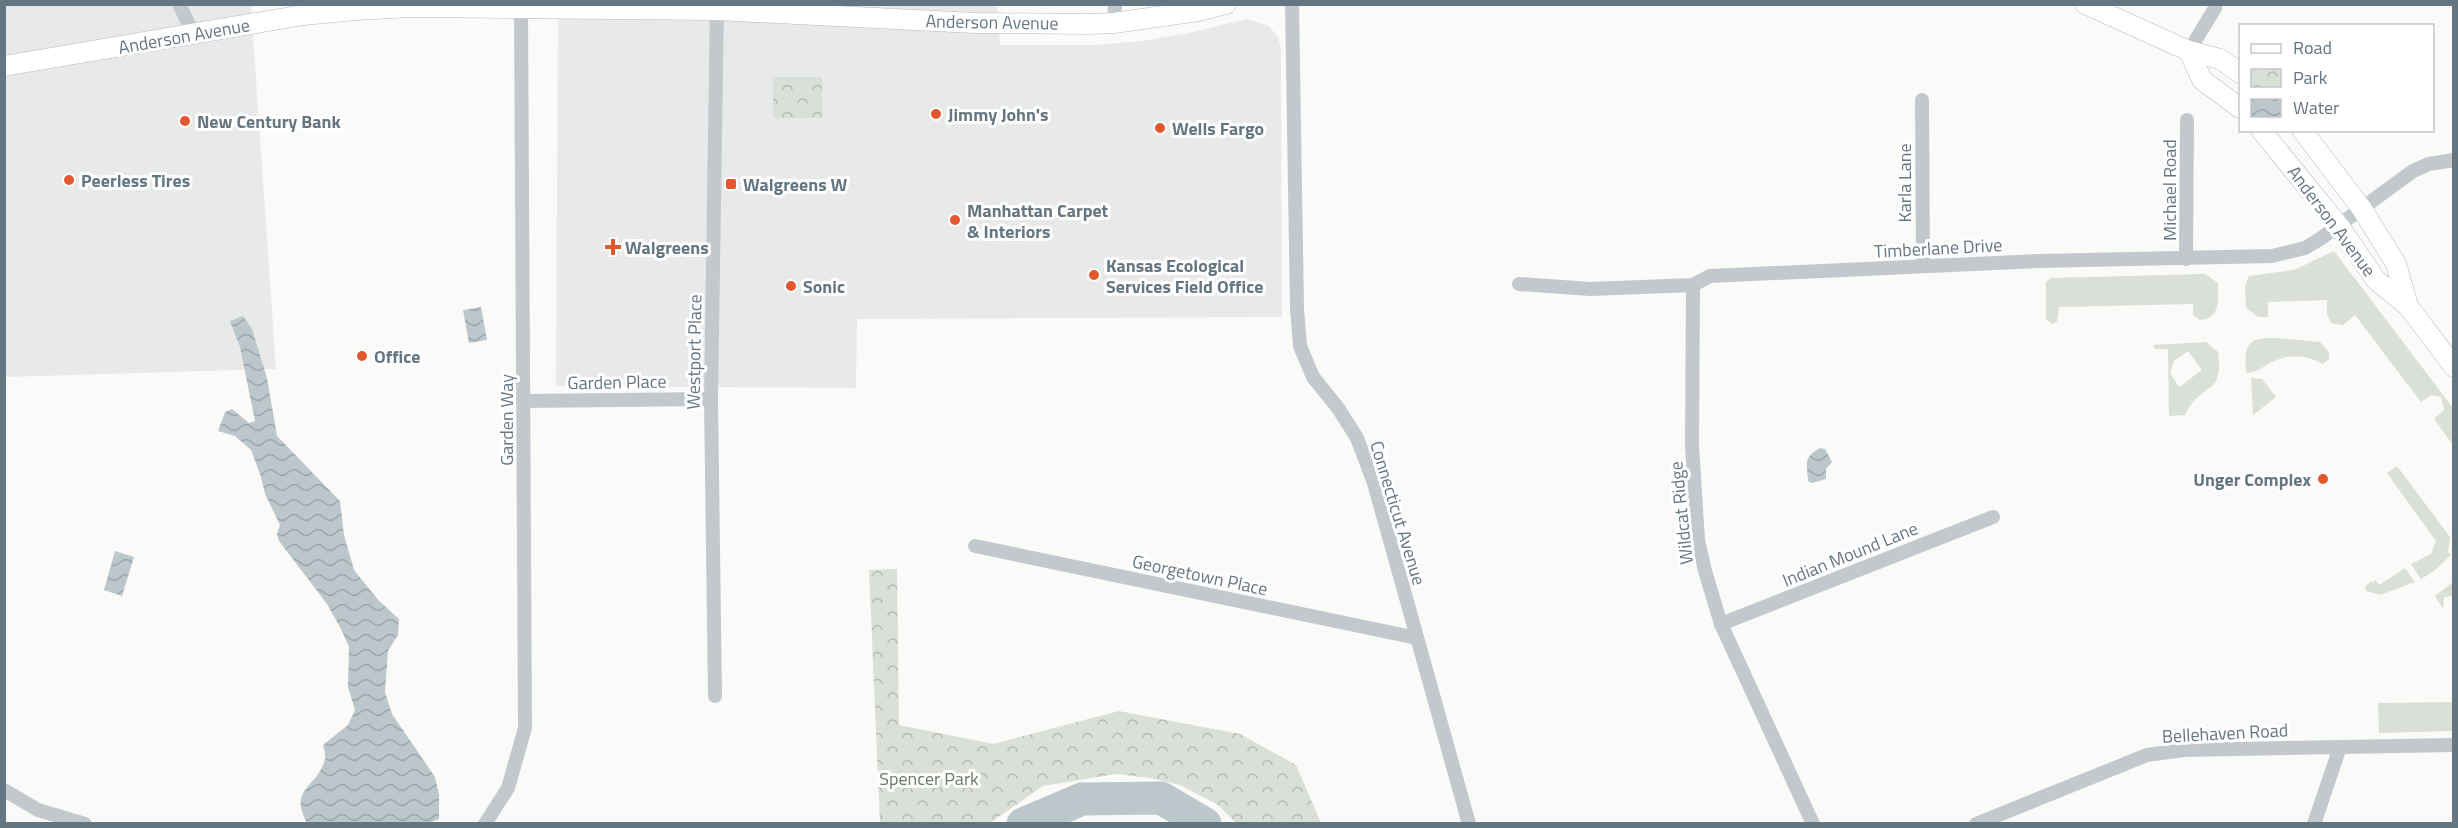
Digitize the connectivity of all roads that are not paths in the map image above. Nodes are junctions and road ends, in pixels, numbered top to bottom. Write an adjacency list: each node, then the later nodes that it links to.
1 (179, 4): 9 (street)
2 (1226, 4): 8 (main road, Anderson Avenue)
3 (1292, 4): 31 (street, Connecticut Avenue)
4 (2085, 4): 10 (main road)
5 (2215, 4): 10 (street)
6 (717, 7): 7 (main road, Anderson Avenue); 8 (main road, Anderson Avenue); 26 (street, Westport Place)
7 (521, 8): 9 (main road, Anderson Avenue); 27 (street, Garden Way)
8 (1114, 14)
9 (194, 35): 11 (main road, Anderson Avenue)
10 (2189, 51): 12 (main road); 14 (main road)
11 (4, 66)
12 (2239, 72)
13 (1922, 100): 21 (street, Karla Lane)
14 (2239, 107)
15 (2187, 120): 20 (street, Michael Road)
16 (2263, 132): 19 (main road, Anderson Avenue)
17 (2303, 132): 19 (main road, Anderson Avenue)
18 (2454, 160): 19 (street, Timberlane Drive)
19 (2350, 218): 20 (street, Timberlane Drive); 24 (main road, Anderson Avenue); 24 (main road, Anderson Avenue)
20 (2186, 259): 21 (street, Timberlane Drive)
21 (1923, 266): 23 (street, Timberlane Drive)
22 (1519, 284): 23 (street, Timberlane Drive)
23 (1693, 285): 30 (street, Wildcat Ridge)
24 (2408, 306): 25 (main road, Anderson Avenue)
25 (2454, 367)
26 (711, 399): 27 (street, Garden Place); 32 (street, Westport Place)
27 (524, 401): 37 (street, Garden Way)
28 (1993, 517): 30 (street, Indian Mound Lane)
29 (975, 546): 31 (street, Georgetown Place)
30 (1721, 624): 39 (street, Wildcat Ridge)
31 (1417, 638): 38 (street, Connecticut Avenue)
32 (715, 696)
33 (2454, 745): 34 (street, Bellehaven Road)
34 (2340, 747): 40 (street, Bellehaven Road); 41 (street)
35 (4, 790): 36 (street)
36 (85, 824)
37 (485, 824)
38 (1469, 824)
39 (1813, 824)
40 (1976, 824)
41 (2314, 824)

